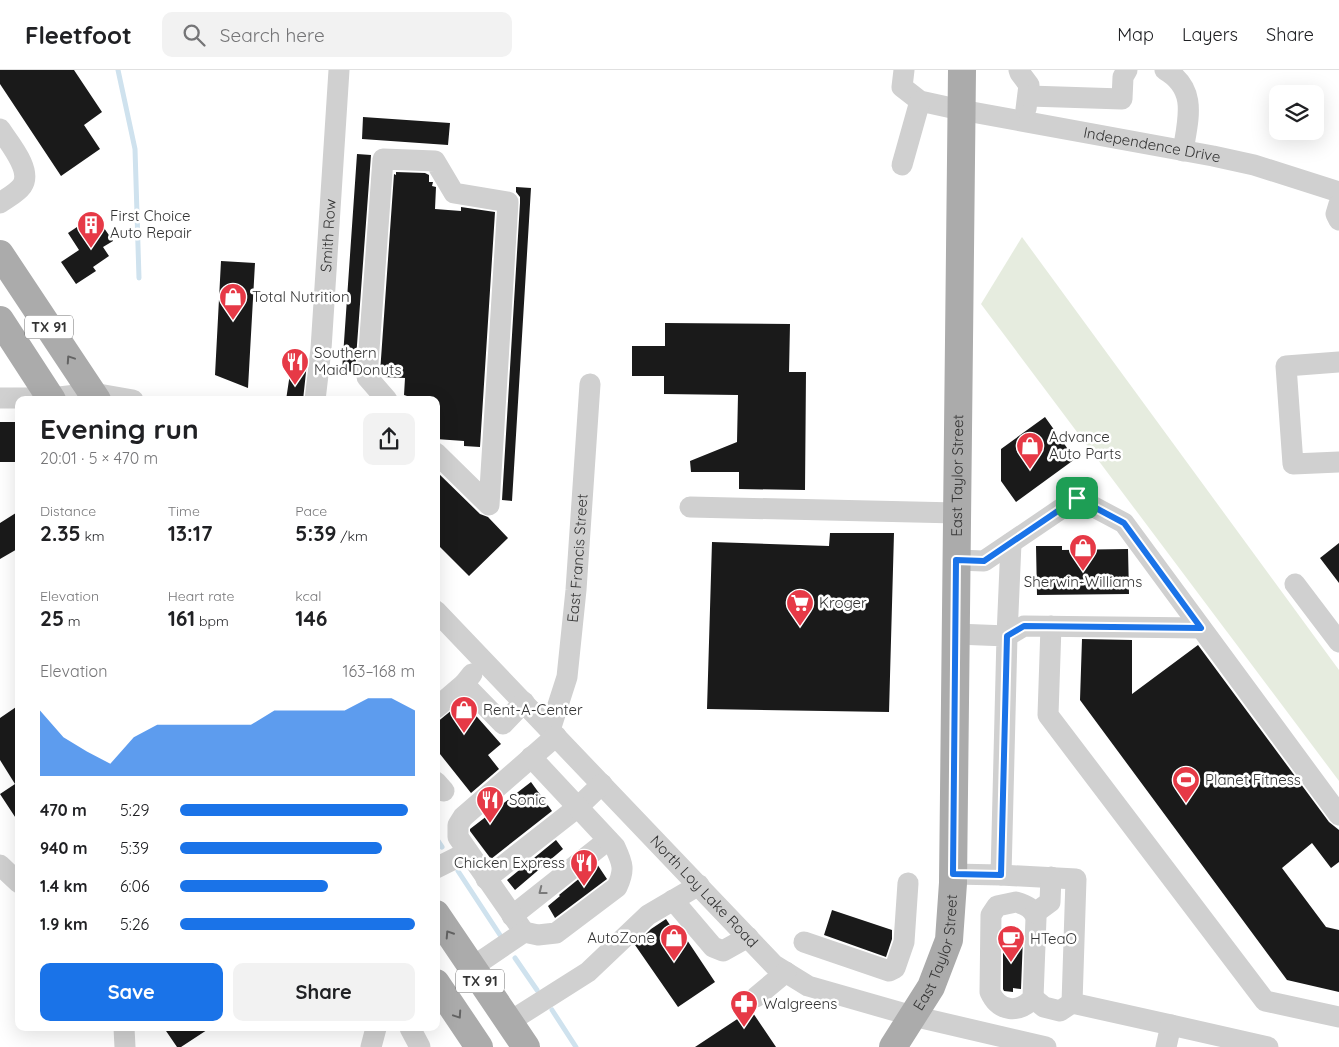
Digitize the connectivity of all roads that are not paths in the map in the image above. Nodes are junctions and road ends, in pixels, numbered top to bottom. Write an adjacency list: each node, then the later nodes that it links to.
1 (339, 70): 24 (street, Smith Row)
2 (962, 70): 9 (main road, East Taylor Street)
3 (1019, 70): 7 (street)
4 (1126, 70): 7 (street)
5 (1165, 70): 12 (street)
6 (903, 71): 8 (street)
7 (1029, 96): 10 (street)
8 (920, 101): 9 (street, Independence Drive); 13 (street)
9 (961, 110): 10 (street, Independence Drive); 31 (main road, East Taylor Street)
10 (1024, 122): 12 (street, Independence Drive)
11 (0, 129): 15 (street)
12 (1183, 151): 14 (street, Independence Drive)
13 (902, 165)
14 (1339, 192)
15 (0, 203)
16 (1339, 204): 17 (street)
17 (1339, 220)
18 (0, 254): 23 (main road, TX 91, one-way to 18)
19 (0, 320): 22 (main road, TX 91)
20 (1339, 362): 29 (street)
21 (590, 384): 45 (street, East Francis Street)
22 (49, 396)
23 (94, 396)
24 (316, 396)
25 (383, 396): 28 (street)
26 (0, 398): 27 (street)
27 (15, 398)
28 (440, 457)
29 (1339, 462)
30 (690, 507): 31 (street)
31 (957, 513): 33 (main road, East Taylor Street)
32 (1011, 542): 33 (street); 37 (street); 39 (street)
33 (956, 560): 38 (main road, East Taylor Street)
34 (1295, 584): 40 (street)
35 (440, 615): 41 (street, North Loy Lake Road)
36 (1051, 626): 37 (street); 39 (street); 75 (street)
37 (1201, 628): 49 (street)
38 (956, 634): 39 (street); 55 (main road, East Taylor Street)
39 (1007, 636): 56 (street)
40 (1339, 642)
41 (483, 660): 42 (street); 43 (street, North Loy Lake Road)
42 (464, 684): 43 (street); 44 (street)
43 (524, 702): 45 (street, North Loy Lake Road)
44 (440, 705)
45 (553, 733): 46 (street); 47 (street, North Loy Lake Road)
46 (531, 757): 48 (street); 52 (street)
47 (602, 784): 48 (street); 50 (street, North Loy Lake Road)
48 (578, 807): 51 (street); 59 (street)
49 (1339, 815)
50 (640, 824): 51 (street); 61 (street, North Loy Lake Road)
51 (612, 843): 65 (street, one-way to 65); 65 (street)
52 (468, 852): 54 (street); 59 (street)
53 (0, 865): 58 (street)
54 (440, 866)
55 (953, 874): 56 (street); 74 (main road, East Taylor Street)
56 (1001, 875): 57 (street)
57 (1051, 877): 63 (street); 73 (street)
58 (15, 879)
59 (486, 879): 65 (street)
60 (908, 883): 67 (street)
61 (698, 885): 62 (street); 66 (street, North Loy Lake Road)
62 (673, 900): 66 (street); 76 (street)
63 (1035, 913): 72 (street); 72 (street)
64 (440, 920): 68 (main road, TX 91, one-way to 64)
65 (518, 924): 68 (street)
66 (748, 937): 69 (street, North Loy Lake Road)
67 (804, 942)
68 (471, 968): 76 (main road, TX 91)
69 (786, 972): 71 (street); 74 (street, North Loy Lake Road)
70 (440, 989): 84 (main road, TX 91, one-way to 84)
71 (756, 997)
72 (1033, 998): 73 (street)
73 (1072, 1003): 77 (street)
74 (913, 1016): 86 (main road, East Taylor Street); 87 (street, North Loy Lake Road)
75 (1339, 1018)
76 (509, 1022): 85 (main road, TX 91)
77 (1171, 1025): 88 (street); 89 (street)
78 (124, 1031): 81 (street)
79 (375, 1031): 82 (street)
80 (412, 1031): 83 (street)
81 (125, 1047)
82 (371, 1047)
83 (420, 1047)
84 (479, 1047)
85 (526, 1047)
86 (894, 1047)
87 (1046, 1047)
88 (1166, 1047)
89 (1268, 1047)

